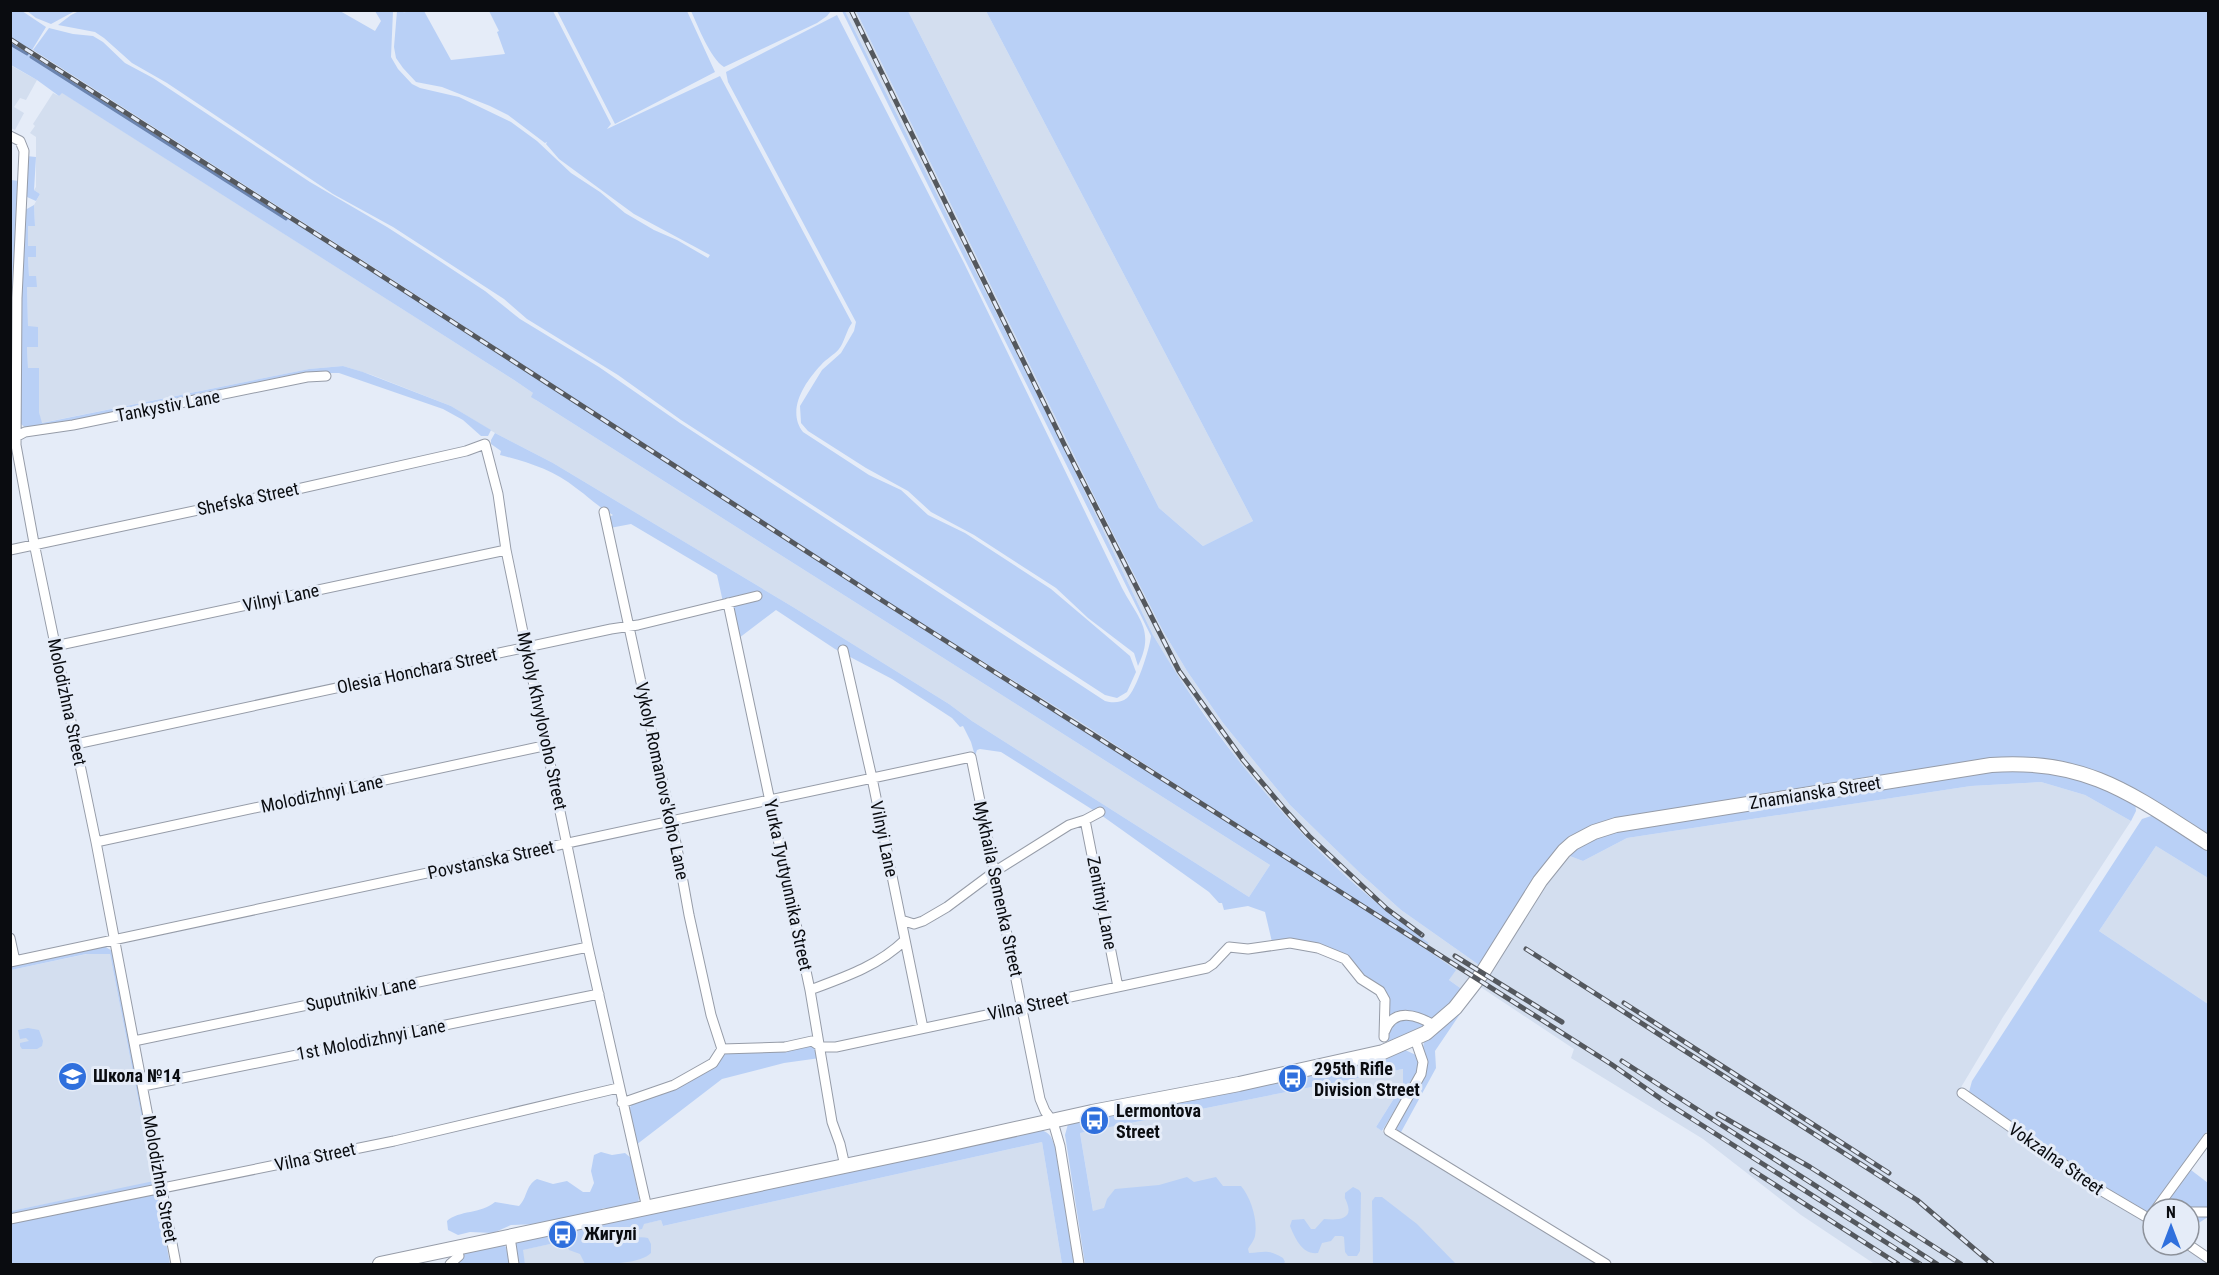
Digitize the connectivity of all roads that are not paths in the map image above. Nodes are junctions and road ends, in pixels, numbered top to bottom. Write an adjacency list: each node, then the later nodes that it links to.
1 (13, 137): 3 (street, Molodizhna Street)
2 (326, 376): 3 (street, Tankystiv Lane)
3 (13, 439): 6 (street, Molodizhna Street)
4 (485, 444): 6 (street, Shefska Street); 8 (street, Mykoly Khvylovoho Street)
5 (604, 512): 11 (street, Vykoly Romanovs'koho Lane)
6 (34, 543): 7 (street, Shefska Street); 12 (street, Molodizhna Street)
7 (10, 550)
8 (506, 550): 12 (street, Vilnyi Lane); 13 (street, Mykoly Khvylovoho Street)
9 (757, 596): 10 (street, Olesia Honchara Street)
10 (728, 603): 11 (street, Olesia Honchara Street); 19 (street, Yurka Tyutyunnika Street)
11 (629, 626): 13 (street, Olesia Honchara Street); 22 (street, Vykoly Romanovs'koho Lane)
12 (55, 646): 15 (street, Molodizhna Street)
13 (526, 648): 15 (street, Olesia Honchara Street); 16 (street, Mykoly Khvylovoho Street)
14 (843, 650): 18 (street, Vilnyi Lane)
15 (76, 744): 23 (street, Molodizhna Street)
16 (548, 745): 23 (street, Molodizhnyi Lane); 24 (street, Mykoly Khvylovoho Street)
17 (971, 758): 18 (street, Povstanska Street); 26 (street, Mykhaila Semenka Street)
18 (872, 778): 19 (street, Povstanska Street); 27 (street, Vilnyi Lane)
19 (771, 800): 22 (street, Povstanska Street); 34 (street, Yurka Tyutyunnika Street)
20 (1100, 812): 21 (street)
21 (1085, 820): 26 (street); 33 (street, Zenitniy Lane)
22 (671, 821): 24 (street, Povstanska Street); 43 (street, Vykoly Romanovs'koho Lane)
23 (96, 842): 29 (street, Molodizhna Street)
24 (568, 843): 29 (street, Povstanska Street); 31 (street, Mykoly Khvylovoho Street)
25 (2208, 843): 37 (street, Znamianska Street)
26 (994, 872): 27 (street); 36 (street, Mykhaila Semenka Street)
27 (901, 920): 30 (street, Vilnyi Lane)
28 (10, 938): 32 (street)
29 (114, 939): 32 (street, Povstanska Street); 41 (street, Molodizhna Street)
30 (906, 940): 34 (street); 38 (street, Vilnyi Lane)
31 (588, 947): 35 (street, Mykoly Khvylovoho Street); 41 (street, Suputnikiv Lane)
32 (13, 961)
33 (1118, 987): 36 (street, Vilna Street); 39 (street, Vilna Street)
34 (810, 990): 42 (street, Yurka Tyutyunnika Street)
35 (599, 994): 45 (street, 1st Molodizhnyi Lane); 46 (street, Mykoly Khvylovoho Street)
36 (1023, 1007): 38 (street, Vilna Street); 49 (street, Mykhaila Semenka Street)
37 (1435, 1026): 39 (street); 40 (street, Znamianska Street)
38 (923, 1028): 42 (street, Vilna Street)
39 (1384, 1037): 44 (street, Vilna Street)
40 (1415, 1039): 44 (street, Znamianska Street); 64 (street)
41 (134, 1041): 45 (street, Molodizhna Street)
42 (821, 1047): 43 (street, Vilna Street); 51 (street, Yurka Tyutyunnika Street)
43 (722, 1049): 48 (street)
44 (1383, 1052): 49 (street, Znamianska Street)
45 (143, 1086): 52 (street, Molodizhna Street)
46 (618, 1088): 48 (street, Mykoly Khvylovoho Street); 52 (street, Vilna Street)
47 (1962, 1093): 55 (street, Vokzalna Street)
48 (622, 1103): 54 (street, Mykoly Khvylovoho Street)
49 (1053, 1122): 51 (street, Znamianska Street); 63 (street, Mykhaila Semenka Street)
50 (2208, 1138): 53 (street)
51 (845, 1166): 54 (street, Znamianska Street)
52 (162, 1188): 56 (street, Vilna Street); 59 (street, Molodizhna Street)
53 (2166, 1197)
54 (647, 1208): 57 (street, Znamianska Street)
55 (2141, 1208)
56 (10, 1219)
57 (510, 1237): 58 (street, Znamianska Street); 62 (street)
58 (457, 1248): 60 (street, Znamianska Street); 61 (street)
59 (176, 1264)
60 (380, 1264)
61 (450, 1264)
62 (514, 1264)
63 (1080, 1264)
64 (1606, 1264)

